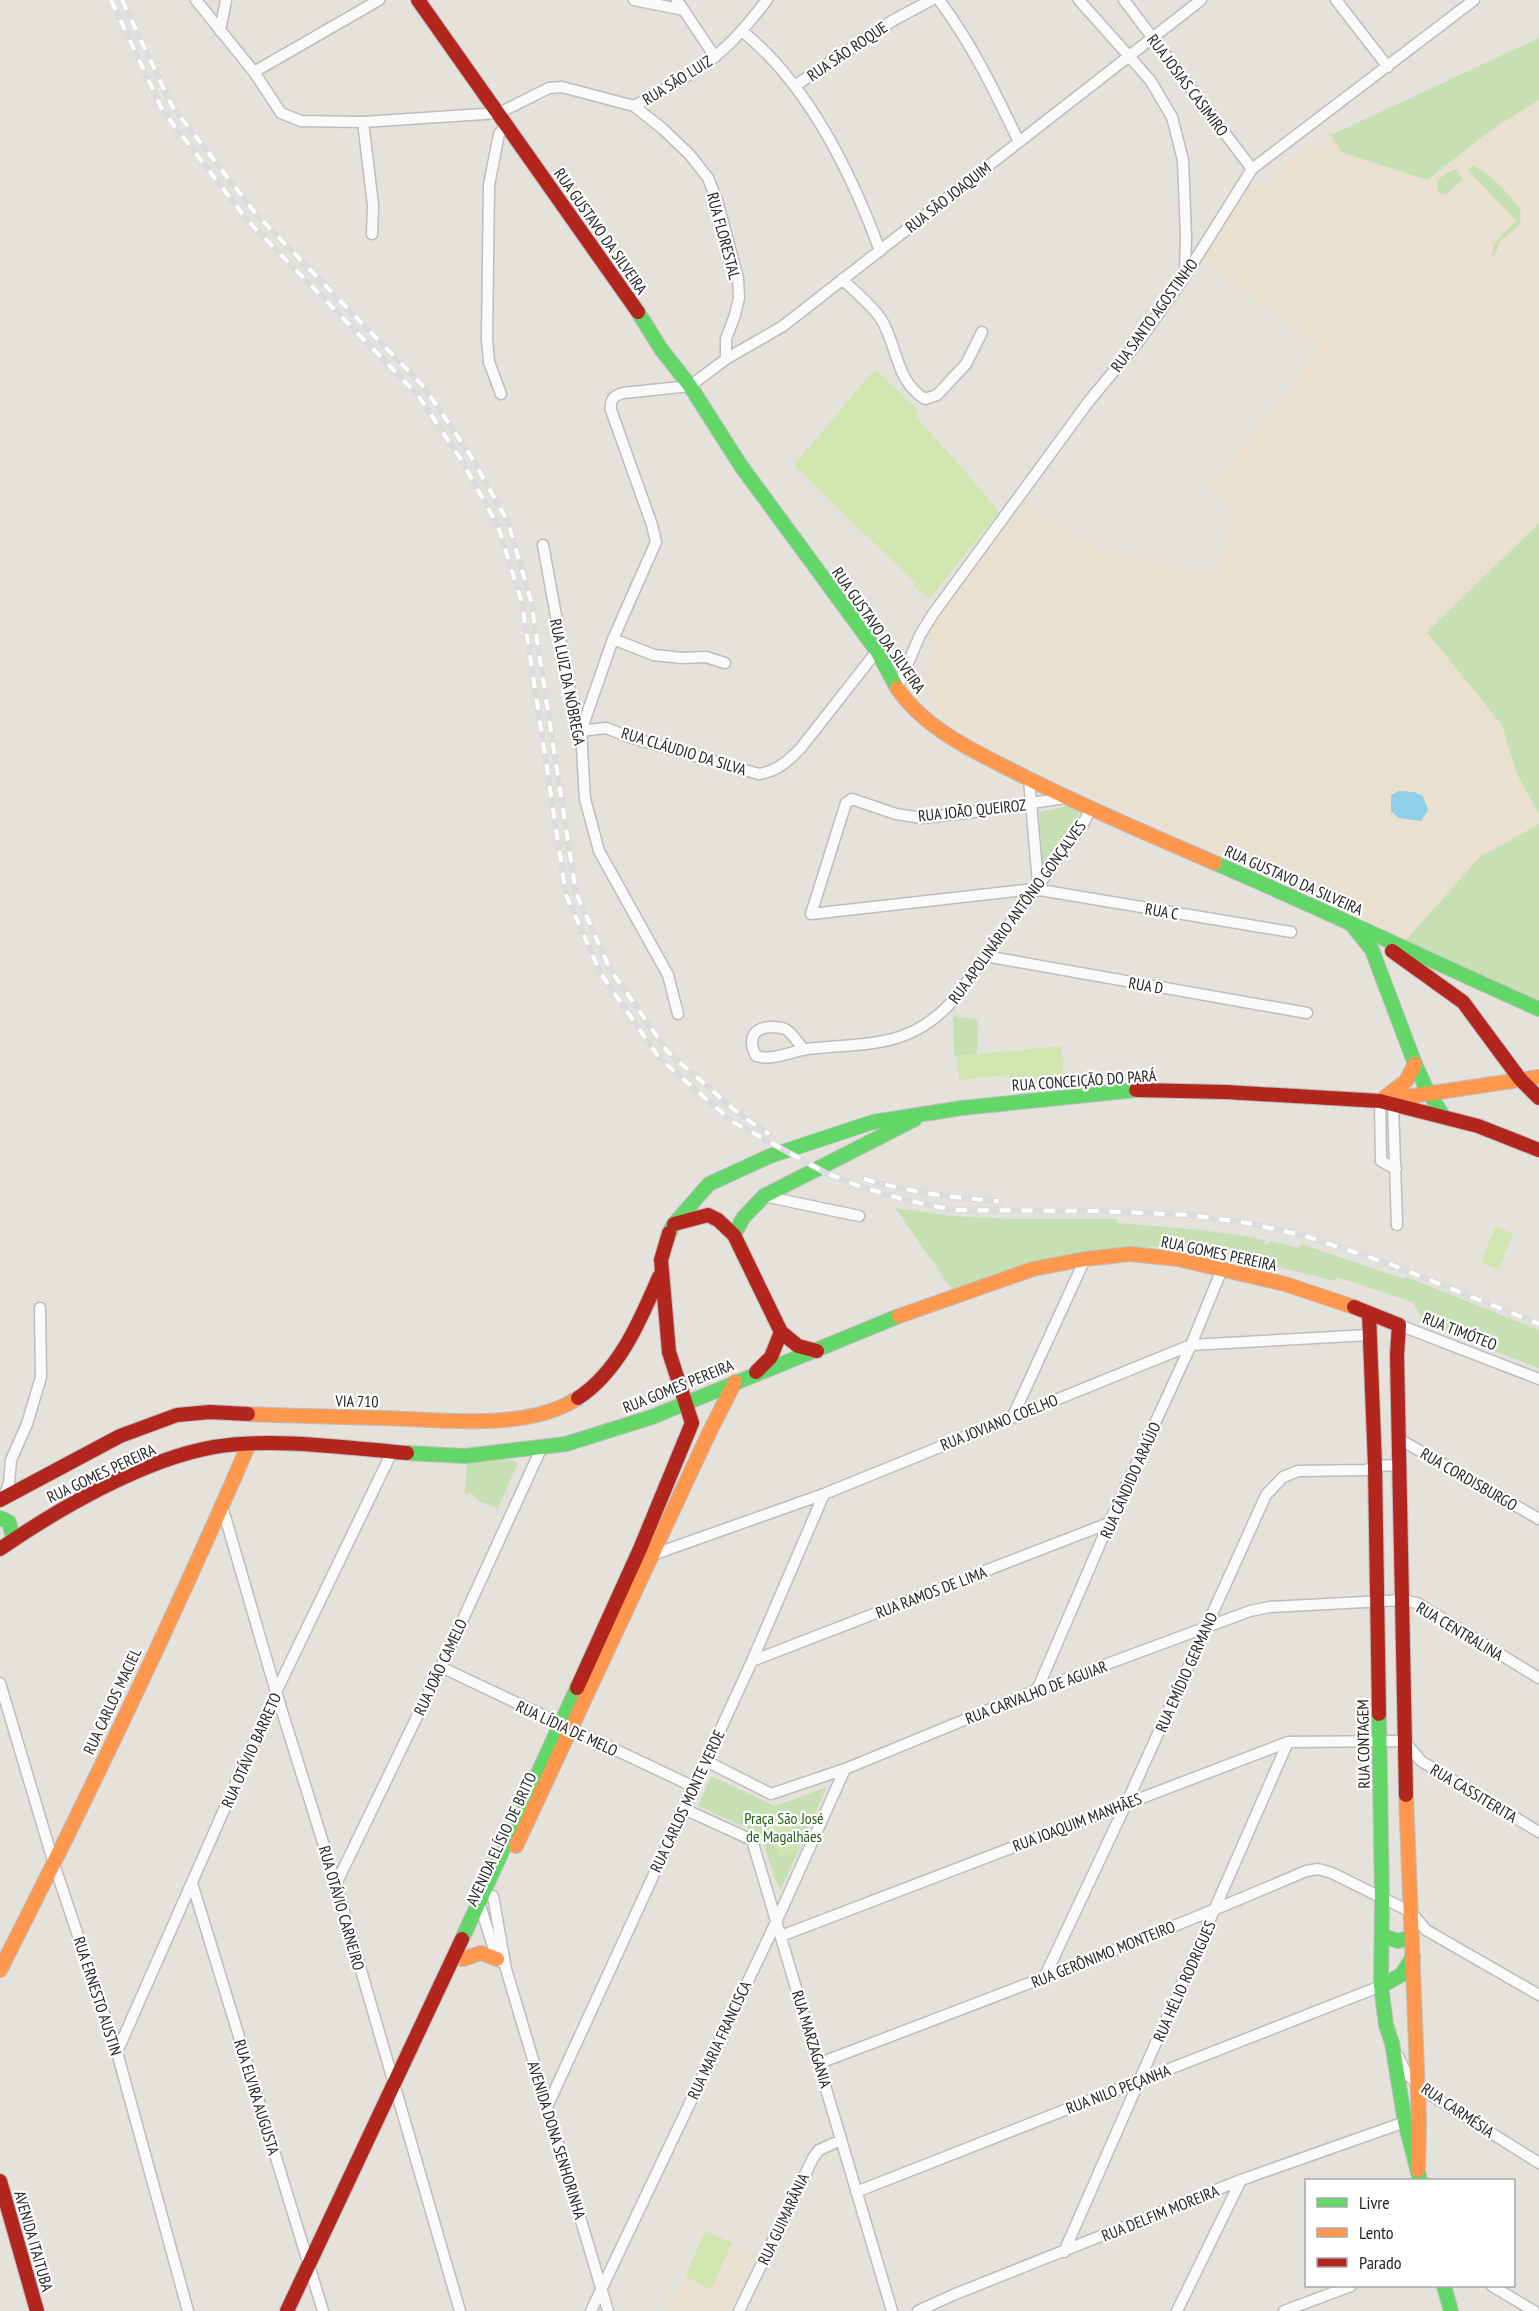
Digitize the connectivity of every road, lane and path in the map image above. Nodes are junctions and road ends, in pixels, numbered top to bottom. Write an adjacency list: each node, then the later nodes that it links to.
1 (196, 0): 16 (street)
2 (226, 0): 16 (street)
3 (379, 0): 22 (street)
4 (418, 0): 25 (main road, RUA GUSTAVO DA SILVEIRA)
5 (634, 0): 15 (street)
6 (677, 0): 15 (street)
7 (767, 0): 17 (street, RUA SÃO LUIZ)
8 (931, 0): 23 (street, RUA SÃO ROQUE)
9 (939, 0): 27 (street)
10 (1079, 0): 19 (street)
11 (1125, 0): 18 (street, RUA JOSIAS CASIMIRO)
12 (1201, 0): 18 (street, RUA SÃO JOAQUIM)
13 (1336, 0): 21 (street)
14 (1474, 0): 21 (street, RUA SANTO AGOSTINHO)
15 (684, 10): 20 (street)
16 (220, 31): 22 (street)
17 (742, 31): 20 (street, RUA SÃO LUIZ); 23 (street)
18 (1152, 38): 19 (street, RUA SÃO JOAQUIM); 28 (street, RUA JOSIAS CASIMIRO)
19 (1128, 56): 27 (street, RUA SÃO JOAQUIM); 31 (street)
20 (715, 57): 24 (street, RUA SÃO LUIZ)
21 (1388, 67): 28 (street, RUA SANTO AGOSTINHO)
22 (254, 72): 26 (street)
23 (796, 85): 30 (street)
24 (634, 106): 25 (street, RUA SÃO LUIZ); 34 (street, RUA FLORESTAL)
25 (502, 120): 26 (street); 35 (main road, RUA GUSTAVO DA SILVEIRA); 36 (street)
26 (363, 122): 29 (street)
27 (1018, 142): 30 (street, RUA SÃO JOAQUIM)
28 (1252, 169): 31 (street, RUA SANTO AGOSTINHO)
29 (372, 234)
30 (880, 251): 32 (street, RUA SÃO JOAQUIM)
31 (1185, 276): 41 (street, RUA SANTO AGOSTINHO)
32 (842, 279): 33 (street); 34 (street, RUA SÃO JOAQUIM)
33 (982, 332)
34 (726, 359): 35 (street, RUA SÃO JOAQUIM)
35 (690, 386): 38 (street); 39 (main road, RUA GUSTAVO DA SILVEIRA)
36 (501, 394)
37 (543, 545): 42 (street, RUA LUIZ DA NÓBREGA)
38 (613, 639): 40 (street); 42 (street)
39 (877, 651): 41 (main road, RUA GUSTAVO DA SILVEIRA); 42 (street, RUA CLÁUDIO DA SILVA)
40 (725, 663)
41 (897, 689): 43 (main road, RUA GUSTAVO DA SILVEIRA)
42 (581, 731): 54 (street, RUA LUIZ DA NÓBREGA)
43 (1029, 779): 44 (main road, RUA GUSTAVO DA SILVEIRA); 45 (street)
44 (1065, 798): 45 (street, RUA JOÃO QUEIROZ); 46 (main road, RUA GUSTAVO DA SILVEIRA)
45 (1031, 804): 47 (street); 48 (street, RUA JOÃO QUEIROZ)
46 (1091, 808): 47 (street, RUA APOLINÁRIO ANTÔNIO GONÇALVES); 49 (main road, RUA GUSTAVO DA SILVEIRA)
47 (1036, 886): 48 (street, RUA C); 50 (street, RUA C); 51 (street, RUA APOLINÁRIO ANTÔNIO GONÇALVES)
48 (811, 914)
49 (1350, 923): 52 (main road, RUA GUSTAVO DA SILVEIRA); 56 (main road); 58 (main road)
50 (1291, 932)
51 (985, 956): 53 (street, RUA D); 55 (street, RUA APOLINÁRIO ANTÔNIO GONÇALVES)
52 (1539, 1009)
53 (1307, 1013)
54 (678, 1014)
55 (804, 1050): 55 (street, RUA APOLINÁRIO ANTÔNIO GONÇALVES)
56 (1415, 1064): 59 (main road); 61 (main road)
57 (1539, 1077): 58 (main road)
58 (1520, 1079): 59 (main road); 60 (main road)
59 (1429, 1092): 61 (main road); 63 (main road)
60 (1539, 1098)
61 (1387, 1103): 62 (main road, RUA CONCEIÇÃO DO PARÁ); 63 (main road, RUA CONCEIÇÃO DO PARÁ); 68 (street)
62 (926, 1113): 65 (main road); 67 (main road, RUA CONCEIÇÃO DO PARÁ)
63 (1443, 1116): 64 (main road, RUA CONCEIÇÃO DO PARÁ)
64 (1539, 1150)
65 (764, 1196): 66 (street); 69 (main road)
66 (859, 1216)
67 (675, 1224): 69 (main road); 72 (main road)
68 (1397, 1225)
69 (734, 1235): 76 (main road)
70 (1085, 1259): 71 (main road, RUA GOMES PEREIRA); 79 (main road, RUA GOMES PEREIRA); 84 (street)
71 (1222, 1269): 74 (main road, RUA GOMES PEREIRA); 78 (street, RUA CÂNDIDO ARAÚJO)
72 (661, 1274): 83 (main road, AVENIDA ELÍSIO DE BRITO); 92 (main road, VIA 710)
73 (40, 1308): 91 (street)
74 (1369, 1314): 75 (main road, RUA TIMÓTEO); 77 (main road, RUA CONTAGEM)
75 (1399, 1325): 81 (street, RUA TIMÓTEO); 85 (main road, RUA CONTAGEM)
76 (782, 1332): 79 (main road); 80 (main road)
77 (1369, 1335): 78 (street, RUA JOVIANO COELHO); 90 (main road, RUA CONTAGEM)
78 (1191, 1345): 84 (street, RUA JOVIANO COELHO); 98 (street, RUA CÂNDIDO ARAÚJO)
79 (817, 1351): 80 (main road, RUA GOMES PEREIRA)
80 (754, 1374): 82 (main road, RUA GOMES PEREIRA)
81 (1539, 1378)
82 (735, 1382): 83 (main road, RUA GOMES PEREIRA); 101 (main road, AVENIDA ELÍSIO DE BRITO)
83 (686, 1403): 87 (main road, RUA GOMES PEREIRA); 101 (main road, AVENIDA ELÍSIO DE BRITO)
84 (1013, 1416): 93 (street, RUA JOVIANO COELHO)
85 (1399, 1439): 89 (main road, RUA CONTAGEM); 97 (street, RUA CORDISBURGO)
86 (249, 1444): 88 (main road, RUA GOMES PEREIRA); 95 (main road, RUA CARLOS MACIEL); 99 (main road, RUA GOMES PEREIRA)
87 (541, 1449): 88 (main road, RUA GOMES PEREIRA); 106 (street, RUA JOÃO CAMELO)
88 (392, 1452): 110 (street, RUA OTÁVIO BARRETO)
89 (1399, 1465): 90 (street, RUA EMÍDIO GERMANO); 102 (main road, RUA CONTAGEM)
90 (1375, 1466): 103 (main road, RUA CONTAGEM); 104 (street, RUA EMÍDIO GERMANO)
91 (10, 1472): 92 (street); 94 (street)
92 (32, 1482): 94 (main road, VIA 710)
93 (824, 1494): 101 (street, RUA JOVIANO COELHO); 105 (street, RUA CARLOS MONTE VERDE)
94 (2, 1498)
95 (222, 1506): 110 (street, RUA OTÁVIO CARNEIRO); 121 (main road, RUA CARLOS MACIEL)
96 (0, 1518): 99 (main road)
97 (1539, 1519)
98 (1109, 1523): 105 (street, RUA RAMOS DE LIMA); 109 (street, RUA CÂNDIDO ARAÚJO)
99 (14, 1538): 100 (main road, RUA GOMES PEREIRA)
100 (0, 1549)
101 (646, 1552): 111 (main road, AVENIDA ELÍSIO DE BRITO)
102 (1402, 1600): 103 (street, RUA CENTRALINA); 107 (street, RUA CENTRALINA); 113 (main road, RUA CONTAGEM)
103 (1376, 1602): 104 (street, RUA CARVALHO DE AGUIAR); 112 (main road, RUA CONTAGEM)
104 (1205, 1628): 109 (street, RUA CARVALHO DE AGUIAR); 118 (street, RUA EMÍDIO GERMANO)
105 (752, 1661): 115 (street, RUA CARLOS MONTE VERDE)
106 (441, 1667): 111 (street, RUA LÍDIA DE MELO); 123 (street, RUA JOÃO CAMELO)
107 (1539, 1678)
108 (0, 1683): 121 (street, RUA ERNESTO AUSTIN)
109 (1037, 1690): 116 (street, RUA CARVALHO DE AGUIAR)
110 (276, 1692): 122 (street, RUA OTÁVIO BARRETO); 123 (street, RUA OTÁVIO CARNEIRO)
111 (565, 1727): 117 (street, RUA LÍDIA DE MELO); 124 (main road, AVENIDA ELÍSIO DE BRITO); 126 (main road, AVENIDA ELÍSIO DE BRITO)
112 (1380, 1741): 113 (street); 114 (street, RUA JOAQUIM MANHÃES); 125 (main road, RUA CONTAGEM)
113 (1404, 1741): 120 (street, RUA CASSITERITA); 128 (main road, RUA CONTAGEM)
114 (1288, 1742): 118 (street, RUA JOAQUIM MANHÃES); 127 (street, RUA HÉLIO RODRIGUES)
115 (706, 1761): 116 (street, RUA CARVALHO DE AGUIAR); 117 (street, RUA CARLOS MONTE VERDE)
116 (845, 1769): 129 (street, RUA MARIA FRANCISCA)
117 (694, 1787): 119 (street, RUA CARLOS MONTE VERDE)
118 (1128, 1802): 130 (street, RUA JOAQUIM MANHÃES); 137 (street, RUA EMÍDIO GERMANO)
119 (684, 1809): 129 (street, RUA MARZAGANIA); 146 (street, RUA CARLOS MONTE VERDE)
120 (1539, 1832)
121 (54, 1864): 136 (main road, RUA CARLOS MACIEL); 141 (street, RUA ERNESTO AUSTIN)
122 (192, 1883): 141 (street, RUA OTÁVIO BARRETO); 155 (street, RUA ELVIRA AUGUSTA)
123 (336, 1884): 145 (street, RUA OTÁVIO CARNEIRO)
124 (493, 1896): 126 (main road, AVENIDA ELÍSIO DE BRITO); 135 (street, AVENIDA DONA SENHORINHA)
125 (1383, 1899): 127 (street, RUA GERÔNIMO MONTEIRO); 128 (street, RUA GERÔNIMO MONTEIRO); 131 (main road, RUA CONTAGEM)
126 (482, 1908): 134 (main road, AVENIDA ELÍSIO DE BRITO); 135 (street, AVENIDA DONA SENHORINHA); 145 (main road, AVENIDA ELÍSIO DE BRITO)
127 (1215, 1910): 137 (street, RUA GERÔNIMO MONTEIRO); 143 (street, RUA HÉLIO RODRIGUES)
128 (1411, 1912): 132 (main road, RUA CONTAGEM); 139 (street)
129 (777, 1920): 130 (street, RUA MARZAGANIA); 159 (street, RUA MARIA FRANCISCA)
130 (781, 1936): 142 (street, RUA MARZAGANIA)
131 (1383, 1936): 132 (main road); 138 (main road, RUA CONTAGEM)
132 (1412, 1937): 133 (main road, RUA CONTAGEM)
133 (1413, 1957): 138 (main road); 144 (main road, RUA CONTAGEM)
134 (463, 1959): 135 (main road); 145 (main road, AVENIDA ELÍSIO DE BRITO)
135 (502, 1964): 146 (street, AVENIDA DONA SENHORINHA)
136 (0, 1970)
137 (1044, 1978): 142 (street, RUA GERÔNIMO MONTEIRO)
138 (1381, 1986): 140 (main road, RUA CONTAGEM); 143 (street, RUA NILO PEÇANHA)
139 (1539, 1995)
140 (1392, 2043): 144 (street, RUA CARMÉSIA); 147 (main road, RUA CONTAGEM)
141 (117, 2052): 161 (street, RUA ERNESTO AUSTIN)
142 (820, 2063): 148 (street, RUA MARZAGANIA)
143 (1140, 2080): 153 (street, RUA NILO PEÇANHA); 154 (street, RUA HÉLIO RODRIGUES)
144 (1417, 2084): 149 (street, RUA CARMÉSIA); 150 (main road, RUA CONTAGEM)
145 (395, 2091): 155 (main road, AVENIDA ELÍSIO DE BRITO); 165 (street, RUA OTÁVIO CARNEIRO)
146 (547, 2107): 159 (street, AVENIDA DONA SENHORINHA)
147 (1405, 2122): 150 (main road, RUA CONTAGEM); 152 (street, RUA DELFIM MOREIRA)
148 (841, 2140): 153 (street, RUA MARZAGANIA); 168 (street, RUA GUIMARÂNIA)
149 (1539, 2163)
150 (1419, 2175)
151 (0, 2181): 160 (main road, AVENIDA ITAITUBA)
152 (1241, 2181): 154 (street, RUA DELFIM MOREIRA); 171 (street)
153 (856, 2192): 169 (street, RUA MARZAGANIA)
154 (1064, 2252): 170 (street, RUA DELFIM MOREIRA)
155 (311, 2272): 162 (main road, AVENIDA ELÍSIO DE BRITO); 163 (main road, AVENIDA ELÍSIO DE BRITO); 164 (street, RUA ELVIRA AUGUSTA)
156 (1348, 2287): 172 (street)
157 (1444, 2287): 173 (main road)
158 (1493, 2287): 174 (street)
159 (602, 2289): 166 (street, RUA MARIA FRANCISCA); 167 (street, AVENIDA DONA SENHORINHA)
160 (37, 2311)
161 (188, 2311)
162 (287, 2311)
163 (298, 2311)
164 (323, 2311)
165 (460, 2311)
166 (591, 2311)
167 (608, 2311)
168 (739, 2311)
169 (892, 2311)
170 (918, 2311)
171 (1177, 2311)
172 (1284, 2311)
173 (1451, 2311)
174 (1534, 2311)

